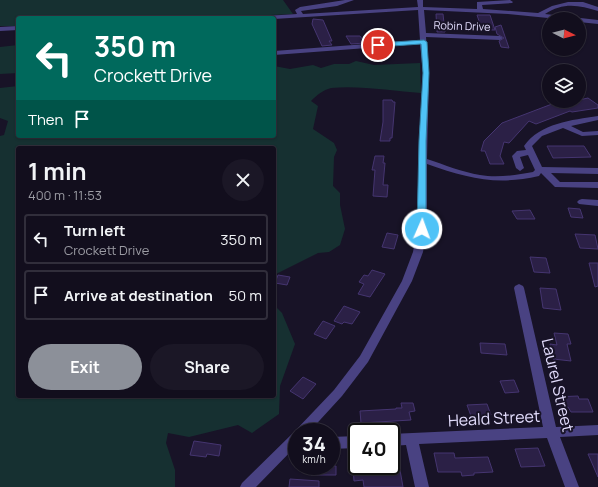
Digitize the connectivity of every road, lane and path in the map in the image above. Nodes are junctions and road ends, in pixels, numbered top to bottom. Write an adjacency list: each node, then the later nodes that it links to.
1 (351, 0): 6 (street)
2 (510, 2): 5 (street)
3 (420, 4): 5 (street); 6 (street); 13 (street)
4 (598, 10): 7 (street)
5 (480, 11): 7 (street)
6 (302, 15): 8 (street)
7 (540, 15)
8 (276, 17)
9 (586, 21): 10 (street)
10 (598, 22)
11 (16, 28): 12 (street)
12 (0, 29)
13 (424, 38): 14 (street, Robin Drive); 15 (street, Robin Drive); 20 (street)
14 (500, 38)
15 (276, 53)
16 (598, 118): 17 (street)
17 (564, 125): 18 (street); 19 (street)
18 (598, 133)
19 (531, 152): 21 (street); 22 (street)
20 (423, 160): 22 (street); 28 (street)
21 (520, 168)
22 (542, 170): 23 (street); 24 (street)
23 (598, 171)
24 (598, 185)
25 (582, 202): 26 (street)
26 (598, 203)
27 (519, 288): 30 (street, Laurel Street)
28 (310, 423)
29 (598, 430): 30 (street, Heald Street)
30 (550, 432): 31 (street, Heald Street); 36 (street, Laurel Street)
31 (411, 439): 32 (street, Heald Street); 35 (street)
32 (400, 440)
33 (288, 446): 34 (street)
34 (247, 487)
35 (422, 487)
36 (572, 487)

